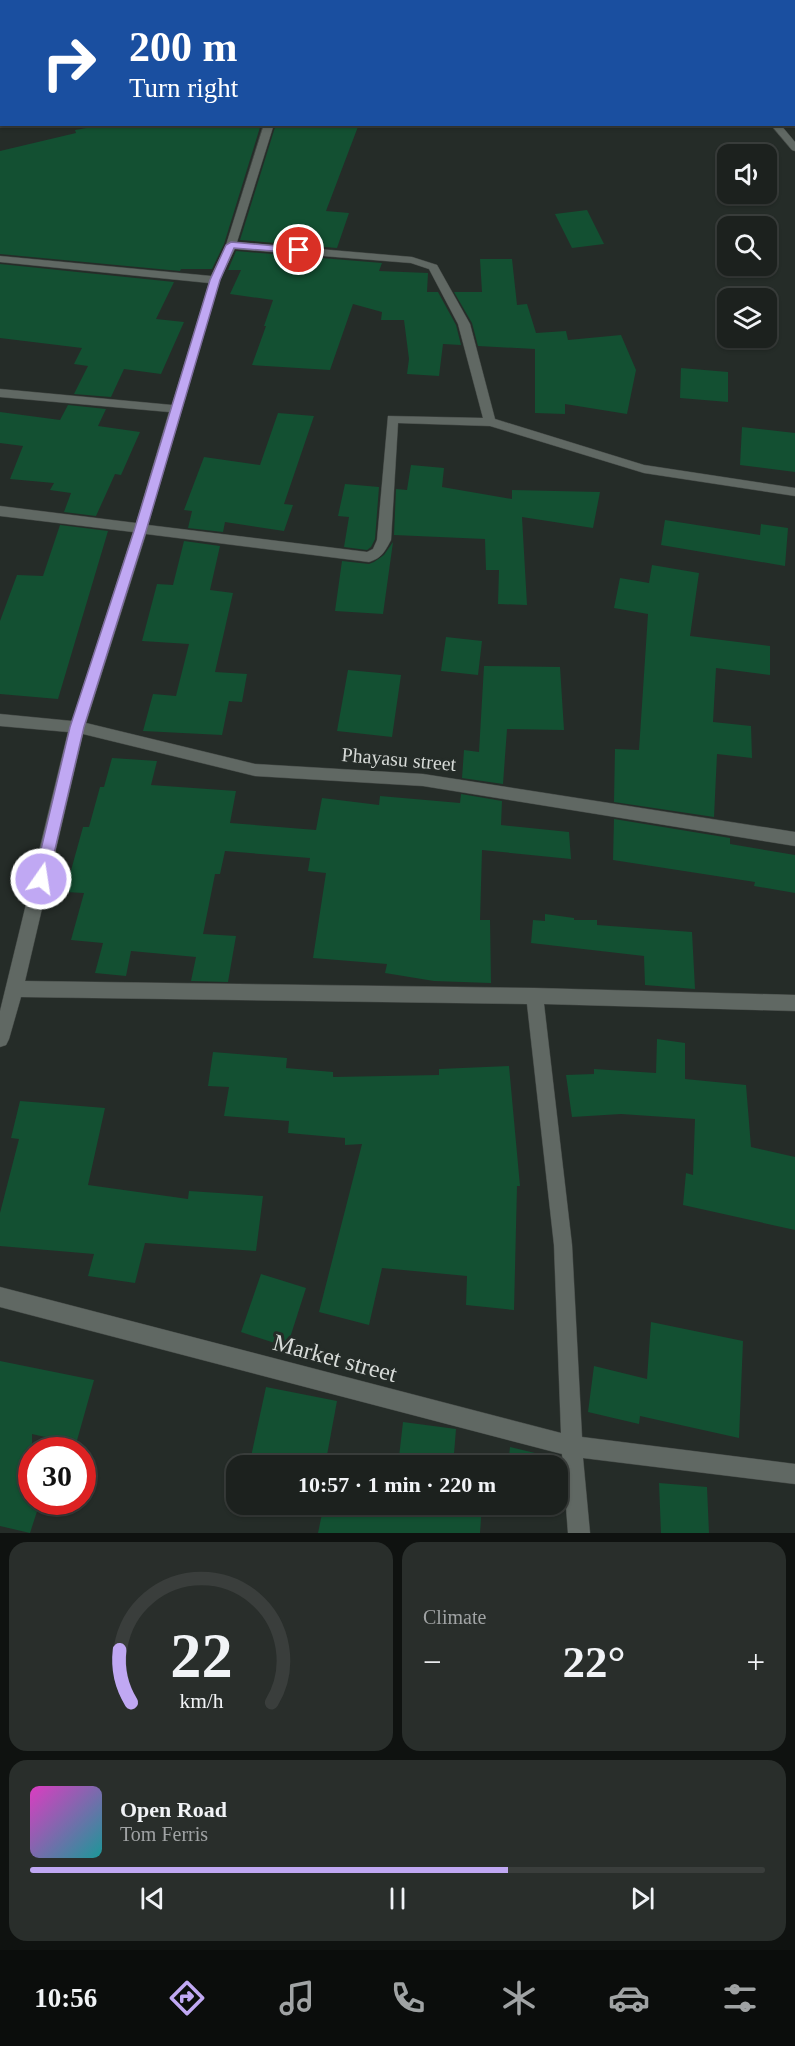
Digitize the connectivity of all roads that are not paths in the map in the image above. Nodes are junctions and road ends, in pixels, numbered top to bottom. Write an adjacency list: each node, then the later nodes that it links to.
1 (268, 126): 4 (street)
2 (776, 126): 3 (street)
3 (795, 148)
4 (231, 245): 6 (street); 9 (street)
5 (0, 259): 6 (street)
6 (215, 280): 8 (street)
7 (0, 393): 8 (street)
8 (177, 409): 12 (street)
9 (490, 422): 10 (street); 12 (street)
10 (795, 492)
11 (0, 511): 12 (street)
12 (140, 531): 14 (street)
13 (0, 720): 14 (street, Phayasu street)
14 (77, 727): 15 (street, Phayasu street); 16 (street)
15 (795, 839)
16 (15, 988): 17 (street); 19 (street)
17 (535, 996): 18 (street); 21 (street)
18 (795, 1003)
19 (0, 1039)
20 (0, 1297): 21 (street, Market street)
21 (572, 1446): 22 (street, Market street); 23 (street)
22 (795, 1474)
23 (579, 1533)

